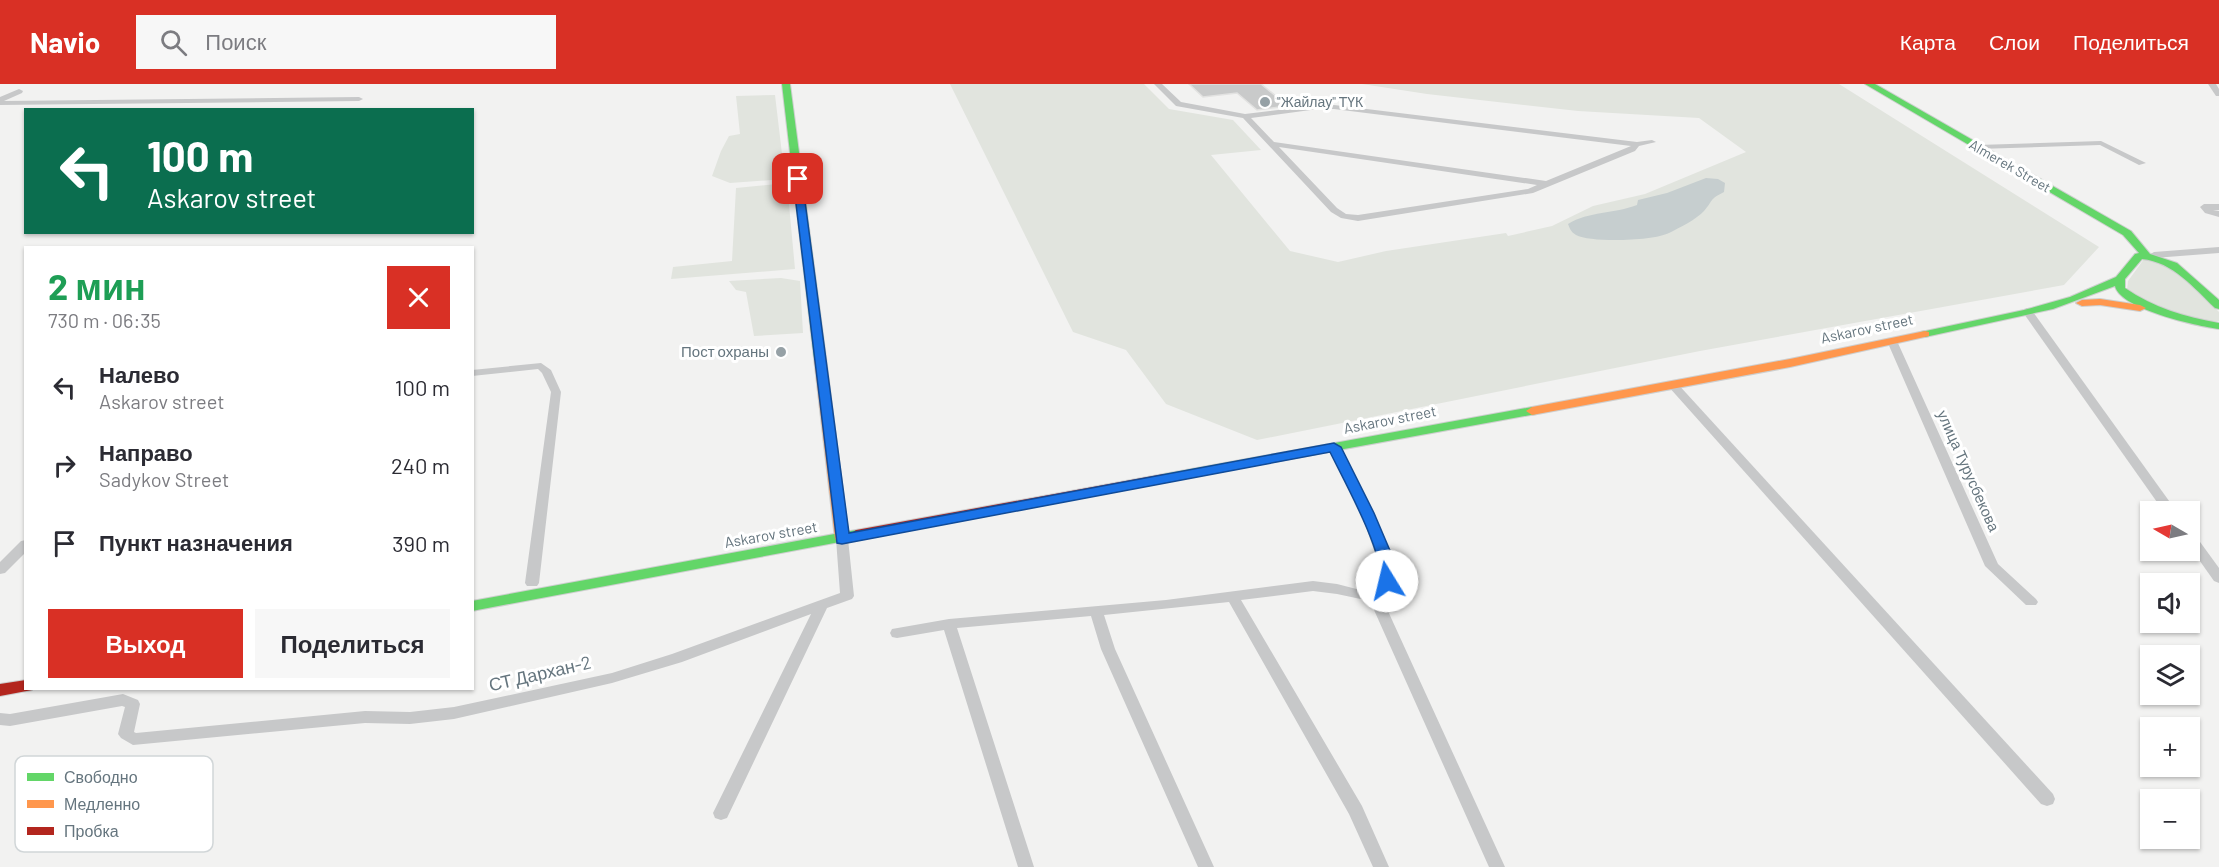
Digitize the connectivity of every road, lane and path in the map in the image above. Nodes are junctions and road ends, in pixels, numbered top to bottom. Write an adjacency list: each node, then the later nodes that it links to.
1 (786, 84): 31 (street)
2 (1158, 84): 9 (street)
3 (1869, 84): 13 (street, Almerek Street)
4 (2212, 84): 6 (street)
5 (19, 92): 8 (street)
6 (2219, 94)
7 (358, 99): 8 (street)
8 (0, 101)
9 (1245, 116): 11 (street); 12 (street)
10 (1652, 142): 12 (street)
11 (1272, 144): 15 (street); 15 (street)
12 (1637, 144): 15 (street)
13 (1978, 147): 14 (street); 19 (street, Almerek Street)
14 (2142, 163)
15 (1546, 184)
16 (2219, 207): 17 (street)
17 (2219, 214)
18 (2219, 250): 19 (street)
19 (2150, 255): 20 (street); 22 (street, Almerek Street)
20 (2120, 279): 21 (street); 24 (street)
21 (2065, 303): 23 (street, Askarov street); 24 (street)
22 (2219, 306)
23 (2027, 311): 26 (street, Askarov street); 30 (street)
24 (2191, 320): 25 (street)
25 (2219, 328)
26 (1892, 341): 28 (street, Askarov street); 39 (street, улица Турусбекова)
27 (474, 373): 36 (street)
28 (1672, 384): 29 (street, Askarov street); 48 (street)
29 (1334, 447): 31 (street, Askarov street); 38 (street)
30 (2163, 501)
31 (842, 539): 40 (street, СТ Дархан-2); 41 (street, Askarov street)
32 (24, 546): 34 (street)
33 (2200, 552): 35 (street)
34 (0, 570)
35 (2219, 578)
36 (532, 582)
37 (1233, 597): 38 (street); 42 (street); 52 (street)
38 (1375, 598): 53 (street)
39 (2031, 602)
40 (822, 605): 47 (street, СТ Дархан-2); 49 (street)
41 (474, 606)
42 (1096, 612): 43 (street); 51 (street)
43 (949, 624): 44 (street); 50 (street)
44 (897, 633)
45 (24, 686): 46 (street)
46 (0, 690)
47 (0, 719)
48 (2047, 799)
49 (721, 813)
50 (1026, 867)
51 (1206, 867)
52 (1381, 867)
53 (1497, 867)

